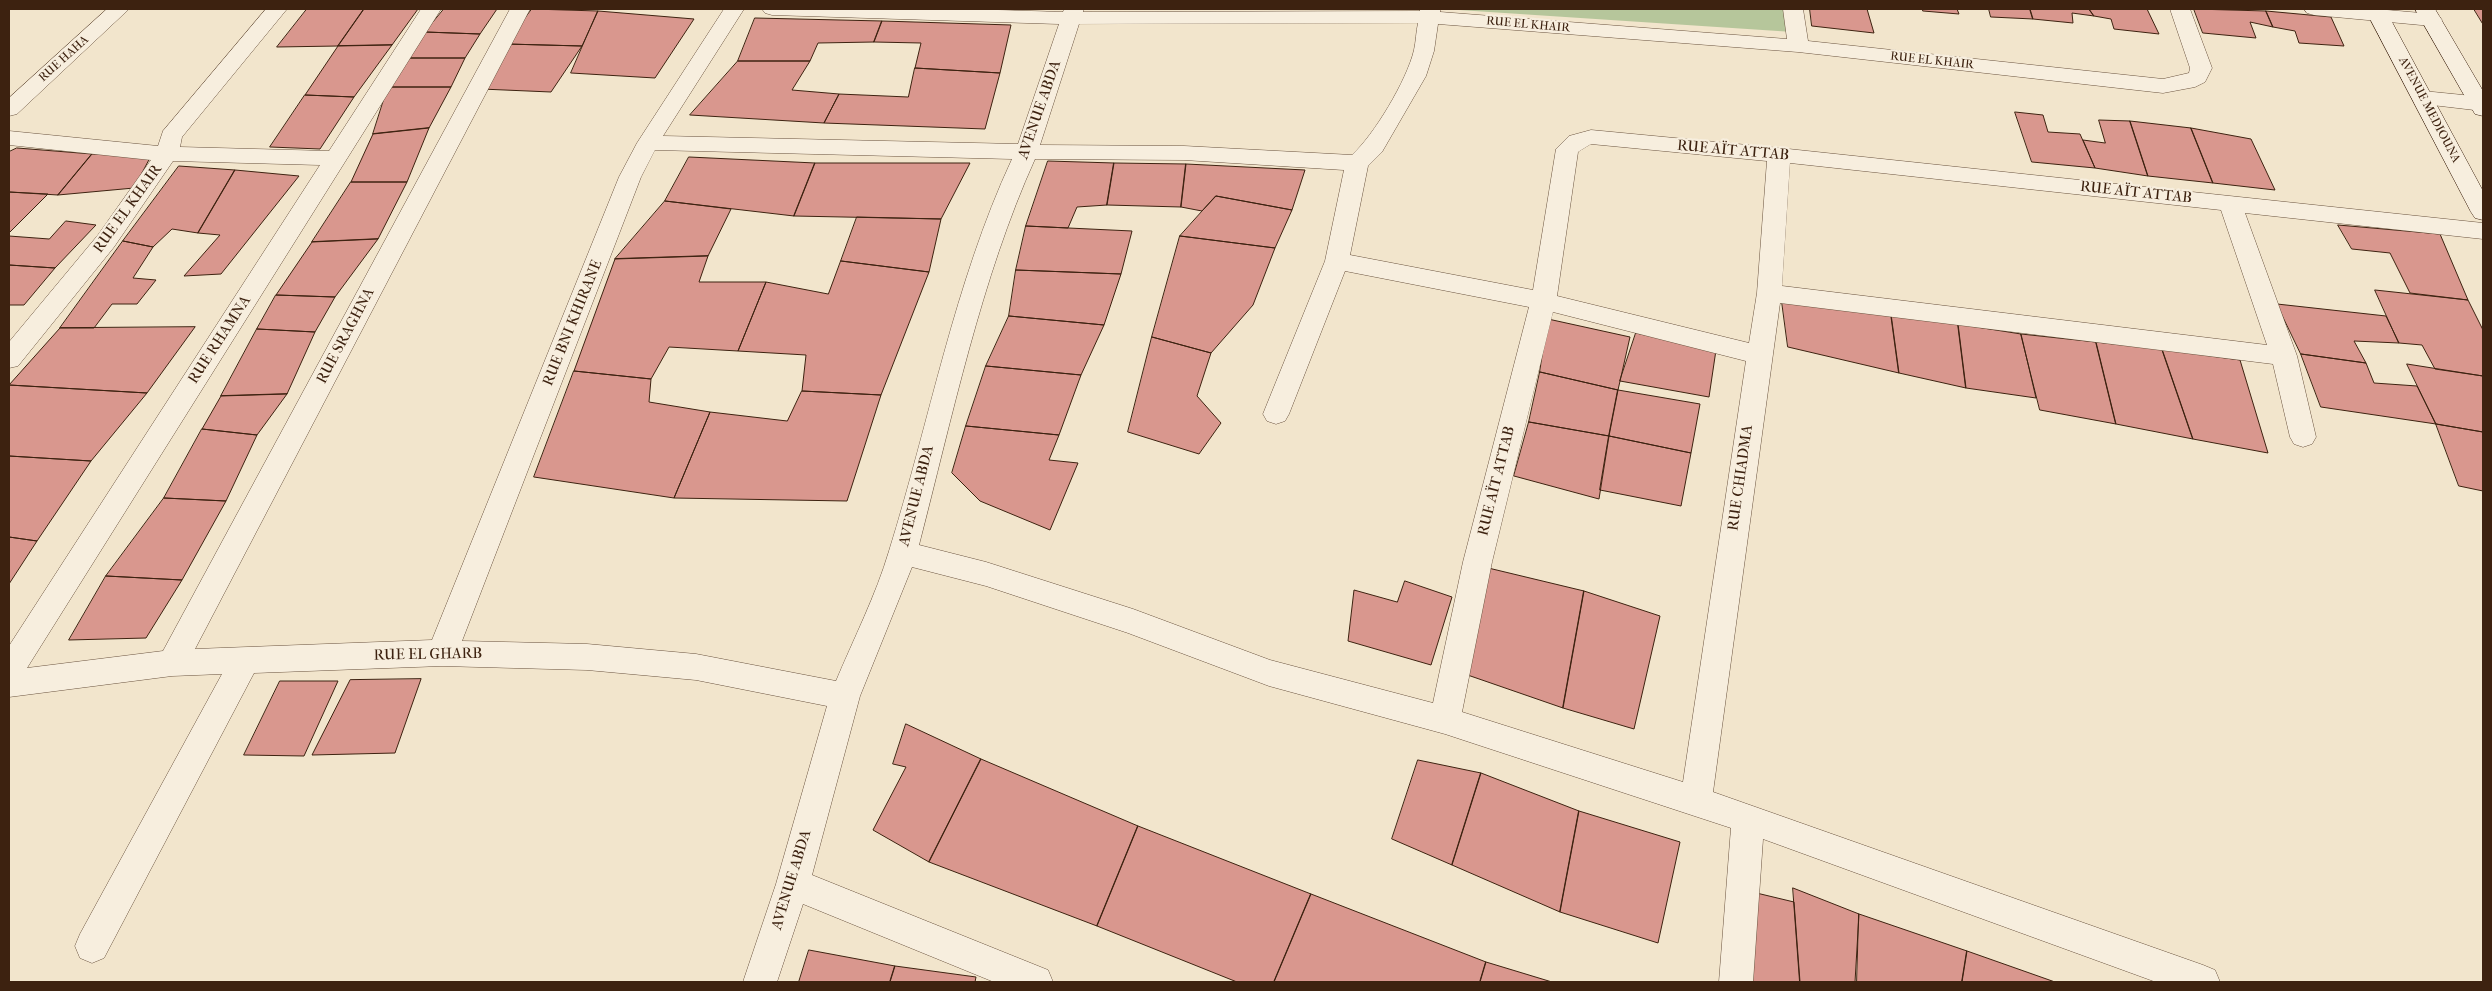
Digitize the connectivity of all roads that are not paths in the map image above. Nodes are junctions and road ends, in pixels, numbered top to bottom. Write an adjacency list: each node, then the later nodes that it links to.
1 (119, 9): 17 (street, RUE HAHA)
2 (278, 9): 21 (street, RUE EL KHAIR)
3 (431, 9): 23 (street, RUE RHAMNA)
4 (520, 9): 39 (street, RUE SRAGHNA)
5 (734, 9): 19 (street, RUE BNI KHIRANE)
6 (772, 9): 12 (street, RUE EL KHAIR)
7 (1793, 9): 14 (street)
8 (2180, 9): 14 (street, RUE EL KHAIR)
9 (2314, 9): 10 (street)
10 (2377, 12): 13 (street); 15 (street, AVENUE MEDIOUNA)
11 (1430, 13): 12 (street, RUE EL KHAIR); 14 (street, RUE EL KHAIR); 24 (street)
12 (1073, 14): 20 (street, AVENUE ABDA)
13 (2429, 14): 16 (street)
14 (1798, 46)
15 (2423, 98): 16 (street); 26 (street, AVENUE MEDIOUNA)
16 (2482, 105)
17 (9, 110)
18 (9, 138): 21 (street)
19 (648, 143): 20 (street); 37 (street, RUE BNI KHIRANE)
20 (1027, 150): 24 (street); 36 (street, AVENUE ABDA)
21 (167, 154): 23 (street); 33 (street, RUE EL KHAIR)
22 (1779, 155): 25 (street, RUE AÏT ATTAB); 29 (street, RUE CHIADMA); 30 (street, RUE AÏT ATTAB)
23 (336, 158): 40 (street, RUE RHAMNA)
24 (1356, 163): 28 (street)
25 (2230, 203): 27 (street, RUE AÏT ATTAB); 32 (street)
26 (2483, 212)
27 (2483, 231)
28 (1337, 261): 30 (street); 34 (street)
29 (1769, 293): 31 (street, RUE CHIADMA); 32 (street)
30 (1543, 301): 31 (street); 43 (street, RUE AÏT ATTAB)
31 (1759, 355): 44 (street, RUE CHIADMA)
32 (2284, 356): 35 (street)
33 (9, 359)
34 (1276, 414)
35 (2303, 437)
36 (903, 553): 42 (street, AVENUE ABDA); 43 (street)
37 (442, 653): 38 (street, RUE EL GHARB); 42 (street, RUE EL GHARB)
38 (244, 662): 39 (street, RUE EL GHARB); 47 (street)
39 (172, 663): 41 (street, RUE EL GHARB)
40 (9, 671)
41 (9, 684)
42 (844, 696): 46 (street, AVENUE ABDA)
43 (1445, 720): 44 (street)
44 (1696, 800): 45 (street)
45 (1748, 818): 51 (street); 52 (street)
46 (793, 884): 48 (street); 49 (street, AVENUE ABDA)
47 (92, 946)
48 (999, 976): 50 (street)
49 (760, 982)
50 (1036, 982)
51 (1736, 982)
52 (2203, 982)

